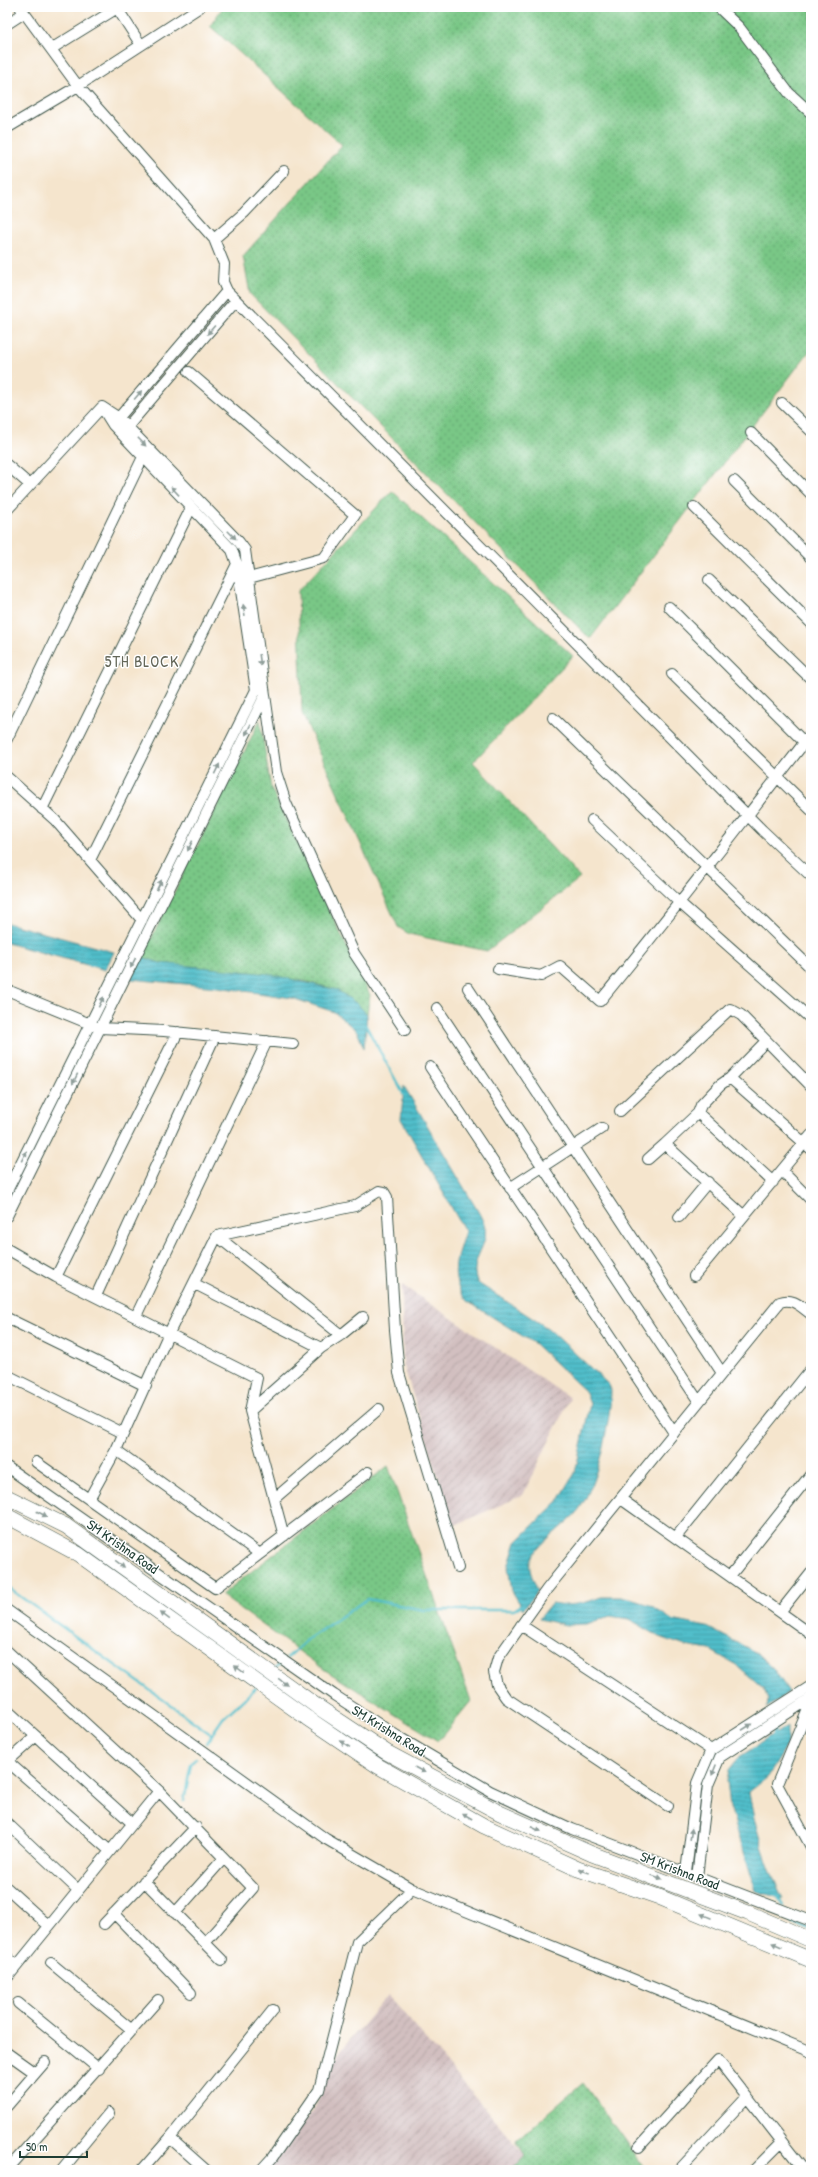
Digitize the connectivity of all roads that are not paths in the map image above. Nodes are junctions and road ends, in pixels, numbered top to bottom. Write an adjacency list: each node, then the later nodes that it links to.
1 (200, 7): 6 (street)
2 (718, 7): 9 (street)
3 (118, 8): 6 (street); 7 (street)
4 (22, 10): 5 (street); 7 (street)
5 (7, 24)
6 (141, 45): 8 (street)
7 (51, 49): 8 (street)
8 (78, 86): 10 (street); 12 (street)
9 (811, 113)
10 (7, 128)
11 (284, 171): 12 (street)
12 (214, 240): 13 (street)
13 (227, 291): 14 (street); 17 (street, one-way to 13)
14 (236, 300): 18 (street, one-way to 18); 48 (street)
15 (189, 372): 32 (street)
16 (782, 402): 19 (street)
17 (116, 422): 18 (street); 24 (street)
18 (124, 430): 21 (street); 29 (street, one-way to 29)
19 (811, 431)
20 (751, 433): 25 (street)
21 (143, 457): 27 (street, one-way to 21); 42 (street)
22 (7, 465): 24 (street)
23 (734, 481): 30 (street)
24 (30, 485): 28 (street)
25 (811, 494)
26 (694, 507): 35 (street)
27 (191, 508): 31 (street); 46 (street)
28 (7, 510)
29 (245, 550): 31 (street); 32 (street)
30 (811, 558)
31 (237, 564): 38 (street, one-way to 31); 50 (street)
32 (249, 578): 39 (street, one-way to 39)
33 (709, 580): 37 (street)
34 (669, 607): 43 (street)
35 (811, 623)
36 (672, 674): 45 (street)
37 (811, 678)
38 (256, 690): 39 (street); 54 (street, one-way to 38)
39 (265, 695): 62 (street, one-way to 62); 63 (street)
40 (553, 718): 51 (street)
41 (811, 734): 43 (street)
42 (7, 739)
43 (808, 746): 45 (street)
44 (7, 776): 46 (street)
45 (776, 777): 47 (street); 48 (street)
46 (42, 809): 50 (street)
47 (811, 810)
48 (747, 815): 51 (street); 52 (street)
49 (592, 820): 53 (street)
50 (90, 860): 54 (street)
51 (707, 868): 53 (street); 55 (street)
52 (811, 876)
53 (680, 904): 56 (street); 60 (street)
54 (142, 920): 61 (street, one-way to 54)
55 (811, 968)
56 (498, 969)
57 (468, 988): 77 (street)
58 (7, 990): 61 (street)
59 (437, 1008): 79 (street)
60 (811, 1019)
61 (90, 1024): 62 (street); 84 (street, one-way to 61)
62 (100, 1028): 64 (street); 86 (street, one-way to 86)
63 (405, 1030)
64 (178, 1032): 65 (street); 92 (street)
65 (215, 1036): 66 (street); 94 (street)
66 (267, 1041): 68 (street); 96 (street)
67 (766, 1041): 70 (street); 71 (street); 72 (street)
68 (293, 1044)
69 (430, 1067): 83 (street)
70 (730, 1078): 73 (street); 75 (street)
71 (811, 1086)
72 (620, 1111)
73 (698, 1112): 76 (street); 82 (street)
74 (602, 1128): 77 (street)
75 (809, 1142): 80 (street)
76 (665, 1144): 78 (street); 81 (street)
77 (573, 1147): 79 (street); 103 (street)
78 (648, 1159)
79 (542, 1167): 83 (street); 106 (street)
80 (782, 1171): 82 (street); 85 (street)
81 (708, 1182): 87 (street); 88 (street)
82 (773, 1182): 87 (street)
83 (510, 1188): 110 (street)
84 (7, 1191)
85 (811, 1200)
86 (7, 1216)
87 (744, 1216): 91 (street)
88 (679, 1217)
89 (217, 1236): 93 (street); 100 (street); 124 (street)
90 (7, 1249): 92 (street)
91 (694, 1276)
92 (56, 1277): 94 (street)
93 (195, 1284): 99 (street); 101 (street)
94 (96, 1296): 96 (street)
95 (811, 1314): 103 (street)
96 (136, 1316): 99 (street)
97 (363, 1317): 100 (street)
98 (7, 1318): 105 (street)
99 (168, 1335): 105 (street); 108 (street)
100 (341, 1335): 101 (street)
101 (321, 1348): 108 (street)
102 (811, 1369): 122 (street)
103 (722, 1373): 106 (street)
104 (7, 1375): 109 (street)
105 (146, 1386): 109 (street)
106 (699, 1402): 110 (street)
107 (379, 1409): 118 (street)
108 (250, 1411): 118 (street)
109 (122, 1433): 111 (street)
110 (674, 1433): 119 (street)
111 (116, 1450): 117 (street); 123 (street)
112 (36, 1462): 117 (street)
113 (7, 1467): 147 (street, SM Krishna Road)
114 (368, 1472): 121 (street)
115 (811, 1474): 126 (street)
116 (7, 1497): 158 (highway, SM Krishna Road, one-way to 158)
117 (90, 1499): 123 (street)
118 (274, 1499): 121 (street)
119 (621, 1500): 122 (street); 129 (street)
120 (7, 1516): 162 (highway, one-way to 120)
121 (284, 1536): 123 (street)
122 (676, 1537): 126 (street)
123 (260, 1554)
124 (458, 1568)
125 (811, 1573): 128 (street)
126 (730, 1576): 128 (street)
127 (7, 1610): 151 (street)
128 (780, 1612): 130 (street)
129 (521, 1625): 137 (street); 140 (street)
130 (811, 1634)
131 (7, 1652): 139 (street)
132 (811, 1686): 137 (street, one-way to 132)
133 (811, 1698): 148 (street, one-way to 148)
134 (811, 1702): 144 (street)
135 (8, 1712): 136 (street)
136 (36, 1736): 138 (street); 142 (street)
137 (711, 1750): 147 (street, one-way to 137)
138 (7, 1762): 145 (street)
139 (159, 1791): 142 (street); 143 (street)
140 (668, 1806)
141 (7, 1823): 152 (street)
142 (132, 1823): 145 (street)
143 (196, 1827): 146 (street); 149 (street)
144 (811, 1847)
145 (110, 1851): 152 (street)
146 (224, 1858): 154 (street); 159 (street)
147 (686, 1872): 148 (street, SM Krishna Road)
148 (697, 1877): 155 (street, SM Krishna Road)
149 (144, 1881): 153 (street); 154 (street)
150 (7, 1888): 157 (street)
151 (412, 1889): 172 (street); 186 (street)
152 (78, 1890): 157 (street)
153 (114, 1913): 156 (street); 166 (street)
154 (175, 1913): 159 (street)
155 (811, 1921)
156 (104, 1924)
157 (49, 1926): 164 (street)
158 (811, 1940)
159 (205, 1943): 161 (street)
160 (7, 1957): 164 (street)
161 (222, 1960)
162 (811, 1960)
163 (51, 1963): 170 (street)
164 (16, 1966): 165 (street)
165 (7, 1978)
166 (191, 1993)
167 (158, 2000): 170 (street)
168 (18, 2003): 174 (street)
169 (273, 2010): 179 (street)
170 (132, 2030): 174 (street)
171 (7, 2052): 175 (street)
172 (811, 2052)
173 (46, 2062): 175 (street)
174 (98, 2069): 182 (street)
175 (36, 2073): 177 (street)
176 (747, 2098): 180 (street); 181 (street); 187 (street)
177 (7, 2106)
178 (109, 2113): 183 (street)
179 (170, 2138): 184 (street); 185 (street)
180 (782, 2142): 188 (street); 189 (street)
181 (639, 2148)
182 (7, 2170)
183 (62, 2170)
184 (142, 2170)
185 (206, 2170)
186 (261, 2170)
187 (679, 2170)
188 (754, 2170)
189 (804, 2170)

